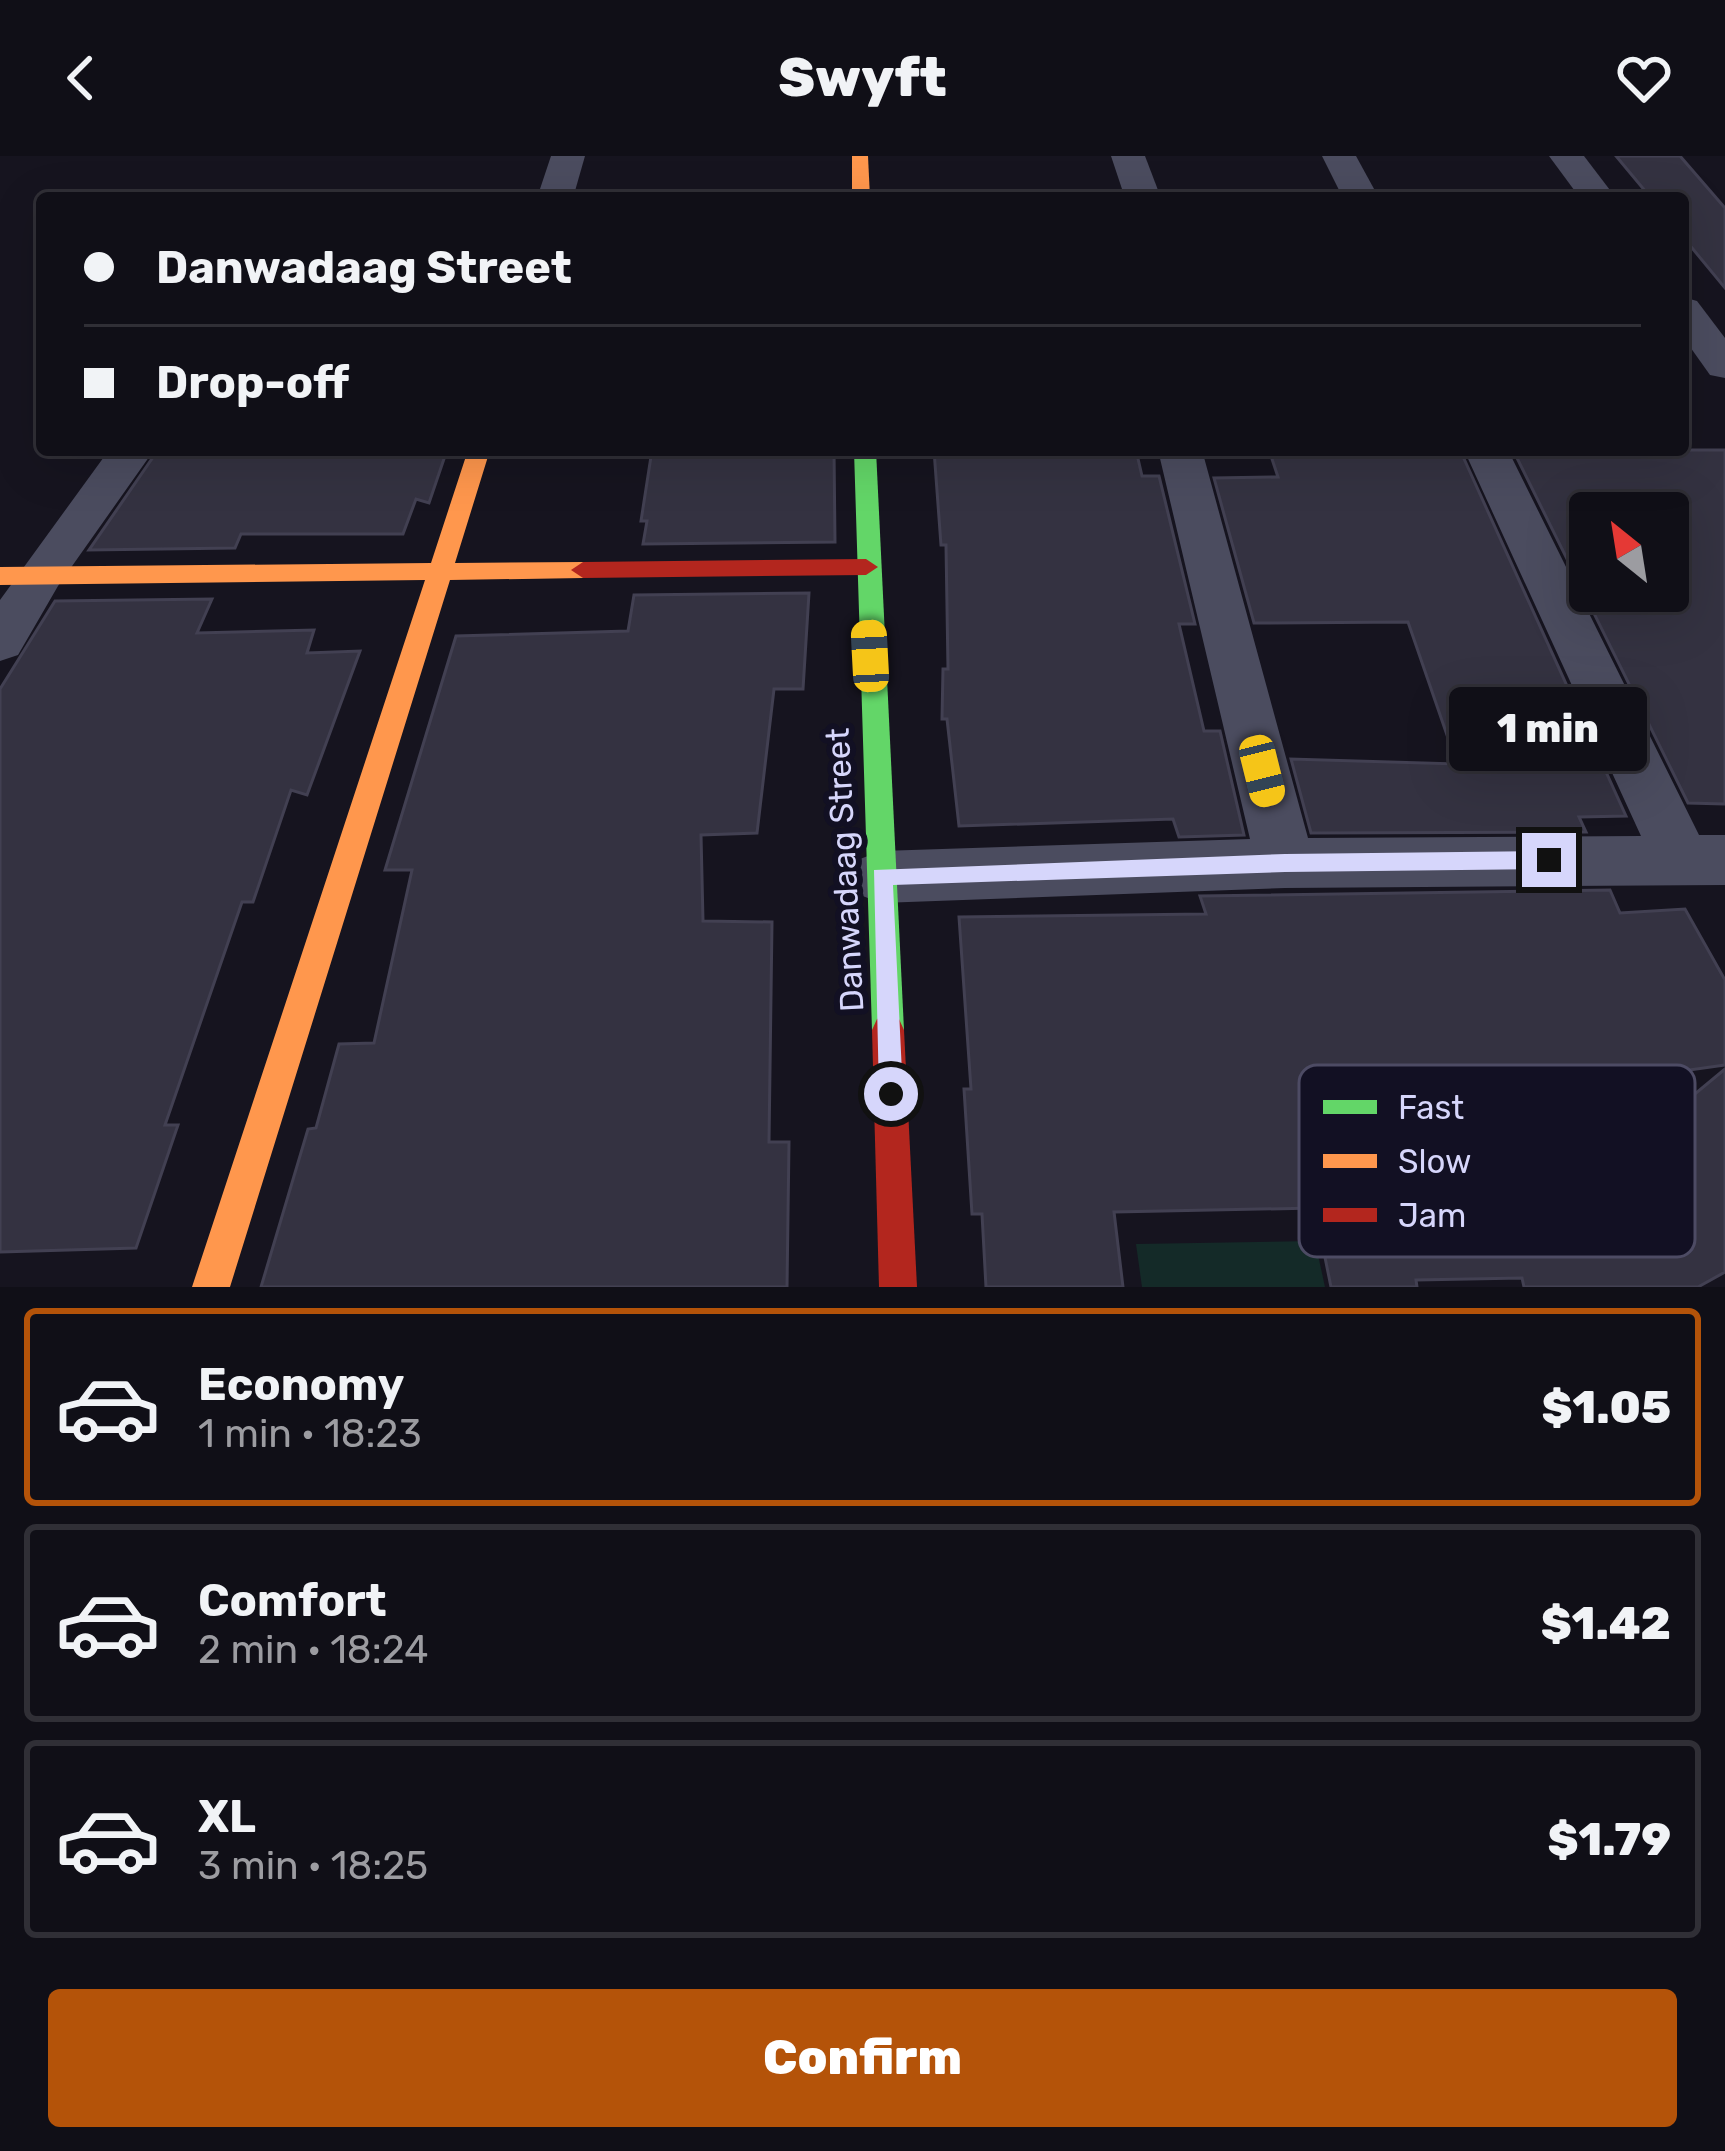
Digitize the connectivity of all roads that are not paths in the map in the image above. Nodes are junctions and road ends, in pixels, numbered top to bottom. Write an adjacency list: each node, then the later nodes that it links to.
1 (568, 156): 6 (street)
2 (860, 156): 7 (street)
3 (1128, 156): 8 (street)
4 (1339, 156): 9 (street)
5 (1566, 156): 10 (street)
6 (557, 192)
7 (861, 192)
8 (1141, 192)
9 (1357, 192)
10 (1593, 192)
11 (1695, 314): 12 (street)
12 (1725, 365)
13 (127, 456): 20 (street)
14 (477, 456): 19 (street)
15 (865, 456): 18 (street, Danwadaag Street)
16 (1182, 456): 23 (street)
17 (1489, 456): 22 (street)
18 (866, 567): 19 (street); 24 (street, Danwadaag Street)
19 (440, 570): 20 (street); 25 (street)
20 (20, 576): 21 (street)
21 (0, 642)
22 (1703, 860): 23 (street)
23 (1285, 863): 24 (street)
24 (881, 877): 26 (street, Danwadaag Street)
25 (212, 1287)
26 (898, 1287)

